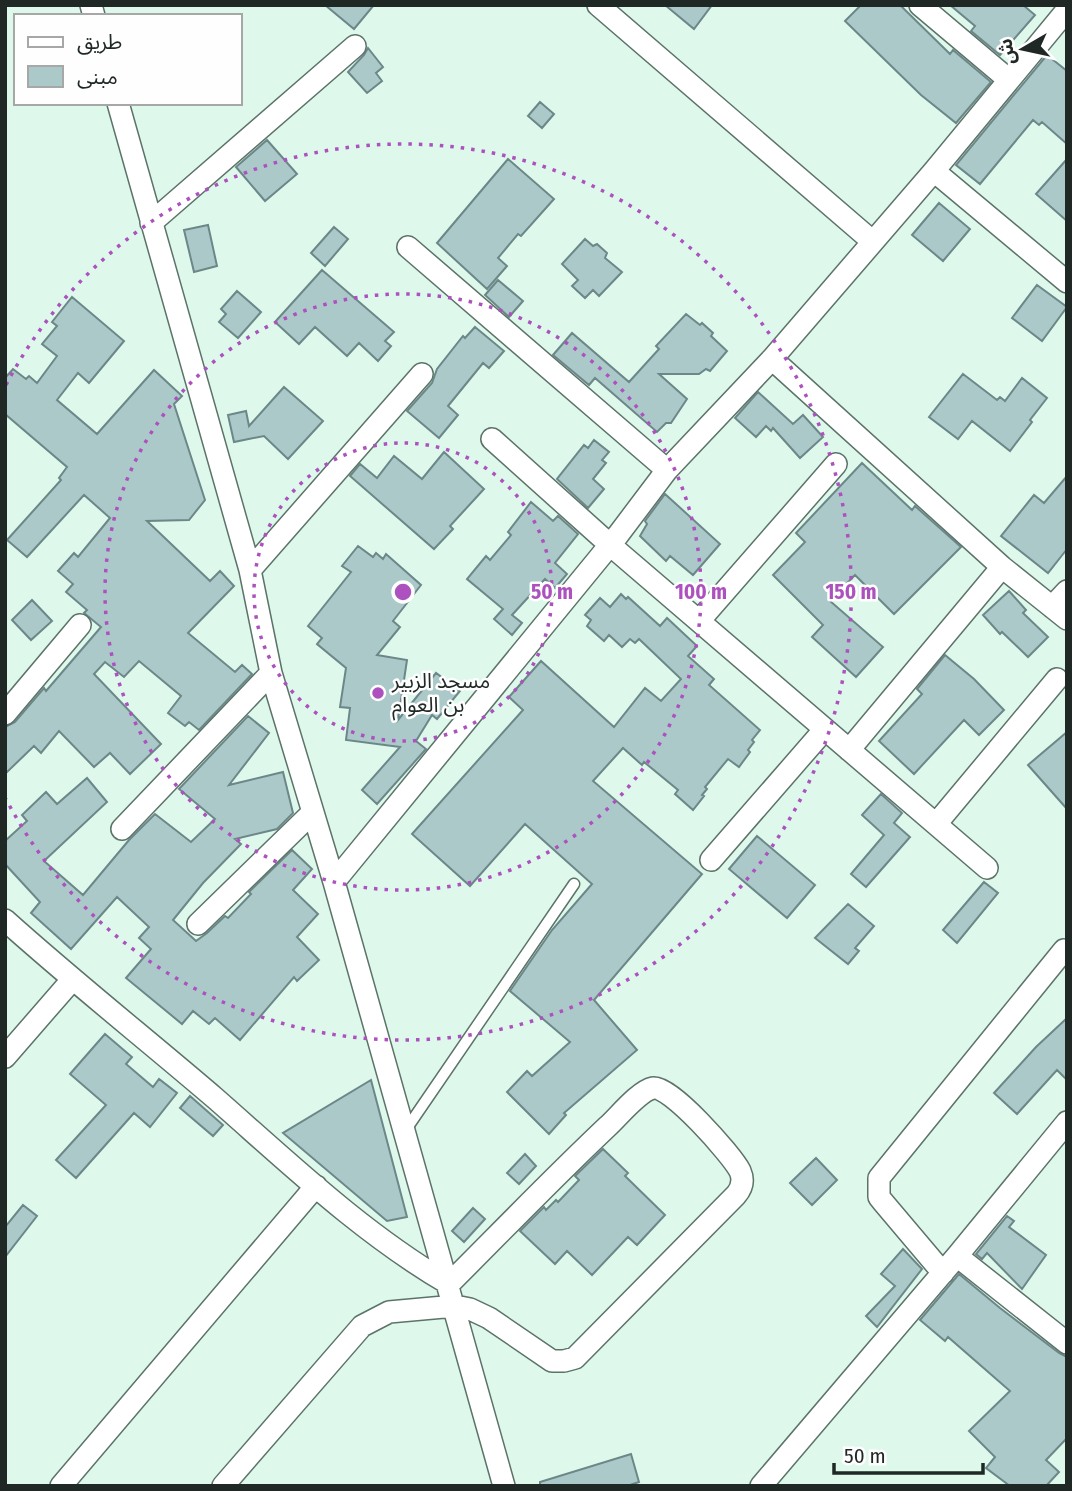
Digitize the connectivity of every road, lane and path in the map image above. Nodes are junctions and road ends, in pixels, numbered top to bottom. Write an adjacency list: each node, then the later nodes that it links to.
1 (598, 5): 9 (street)
2 (920, 5): 5 (street)
3 (1057, 11): 5 (street)
4 (355, 46): 8 (street)
5 (1009, 80): 7 (street)
6 (119, 105): 8 (street)
7 (934, 171): 9 (street); 11 (street)
8 (152, 223): 19 (street)
9 (872, 241): 12 (street)
10 (408, 247): 16 (street)
11 (1064, 275)
12 (772, 359): 16 (street); 18 (street)
13 (422, 374): 19 (street)
14 (492, 439): 17 (street)
15 (836, 464): 22 (street)
16 (667, 470): 17 (street)
17 (609, 544): 22 (street); 34 (street)
18 (1002, 567): 21 (street); 28 (street)
19 (250, 570): 24 (street)
20 (1067, 591): 21 (street)
21 (1060, 613)
22 (699, 621): 27 (street)
23 (80, 625): 26 (street)
24 (271, 673): 29 (street); 31 (street)
25 (1057, 679): 30 (street)
26 (5, 714)
27 (825, 729): 28 (street); 32 (street)
28 (849, 750): 30 (street)
29 (312, 813): 34 (street); 37 (street)
30 (936, 824): 33 (street)
31 (122, 829)
32 (711, 860)
33 (987, 868)
34 (334, 882): 42 (street)
35 (573, 884): 42 (lane)
36 (5, 920): 39 (street)
37 (198, 924)
38 (1065, 950): 45 (street)
39 (72, 980): 40 (street); 43 (street)
40 (5, 1057)
41 (1067, 1122): 44 (street)
42 (405, 1132): 46 (street)
43 (316, 1186): 46 (street); 49 (street)
44 (957, 1256): 45 (street); 48 (street)
45 (943, 1273): 52 (street)
46 (449, 1284): 47 (street); 47 (street)
47 (455, 1306): 50 (street); 51 (street)
48 (1067, 1343)
49 (61, 1486)
50 (223, 1486)
51 (504, 1486)
52 (761, 1486)

